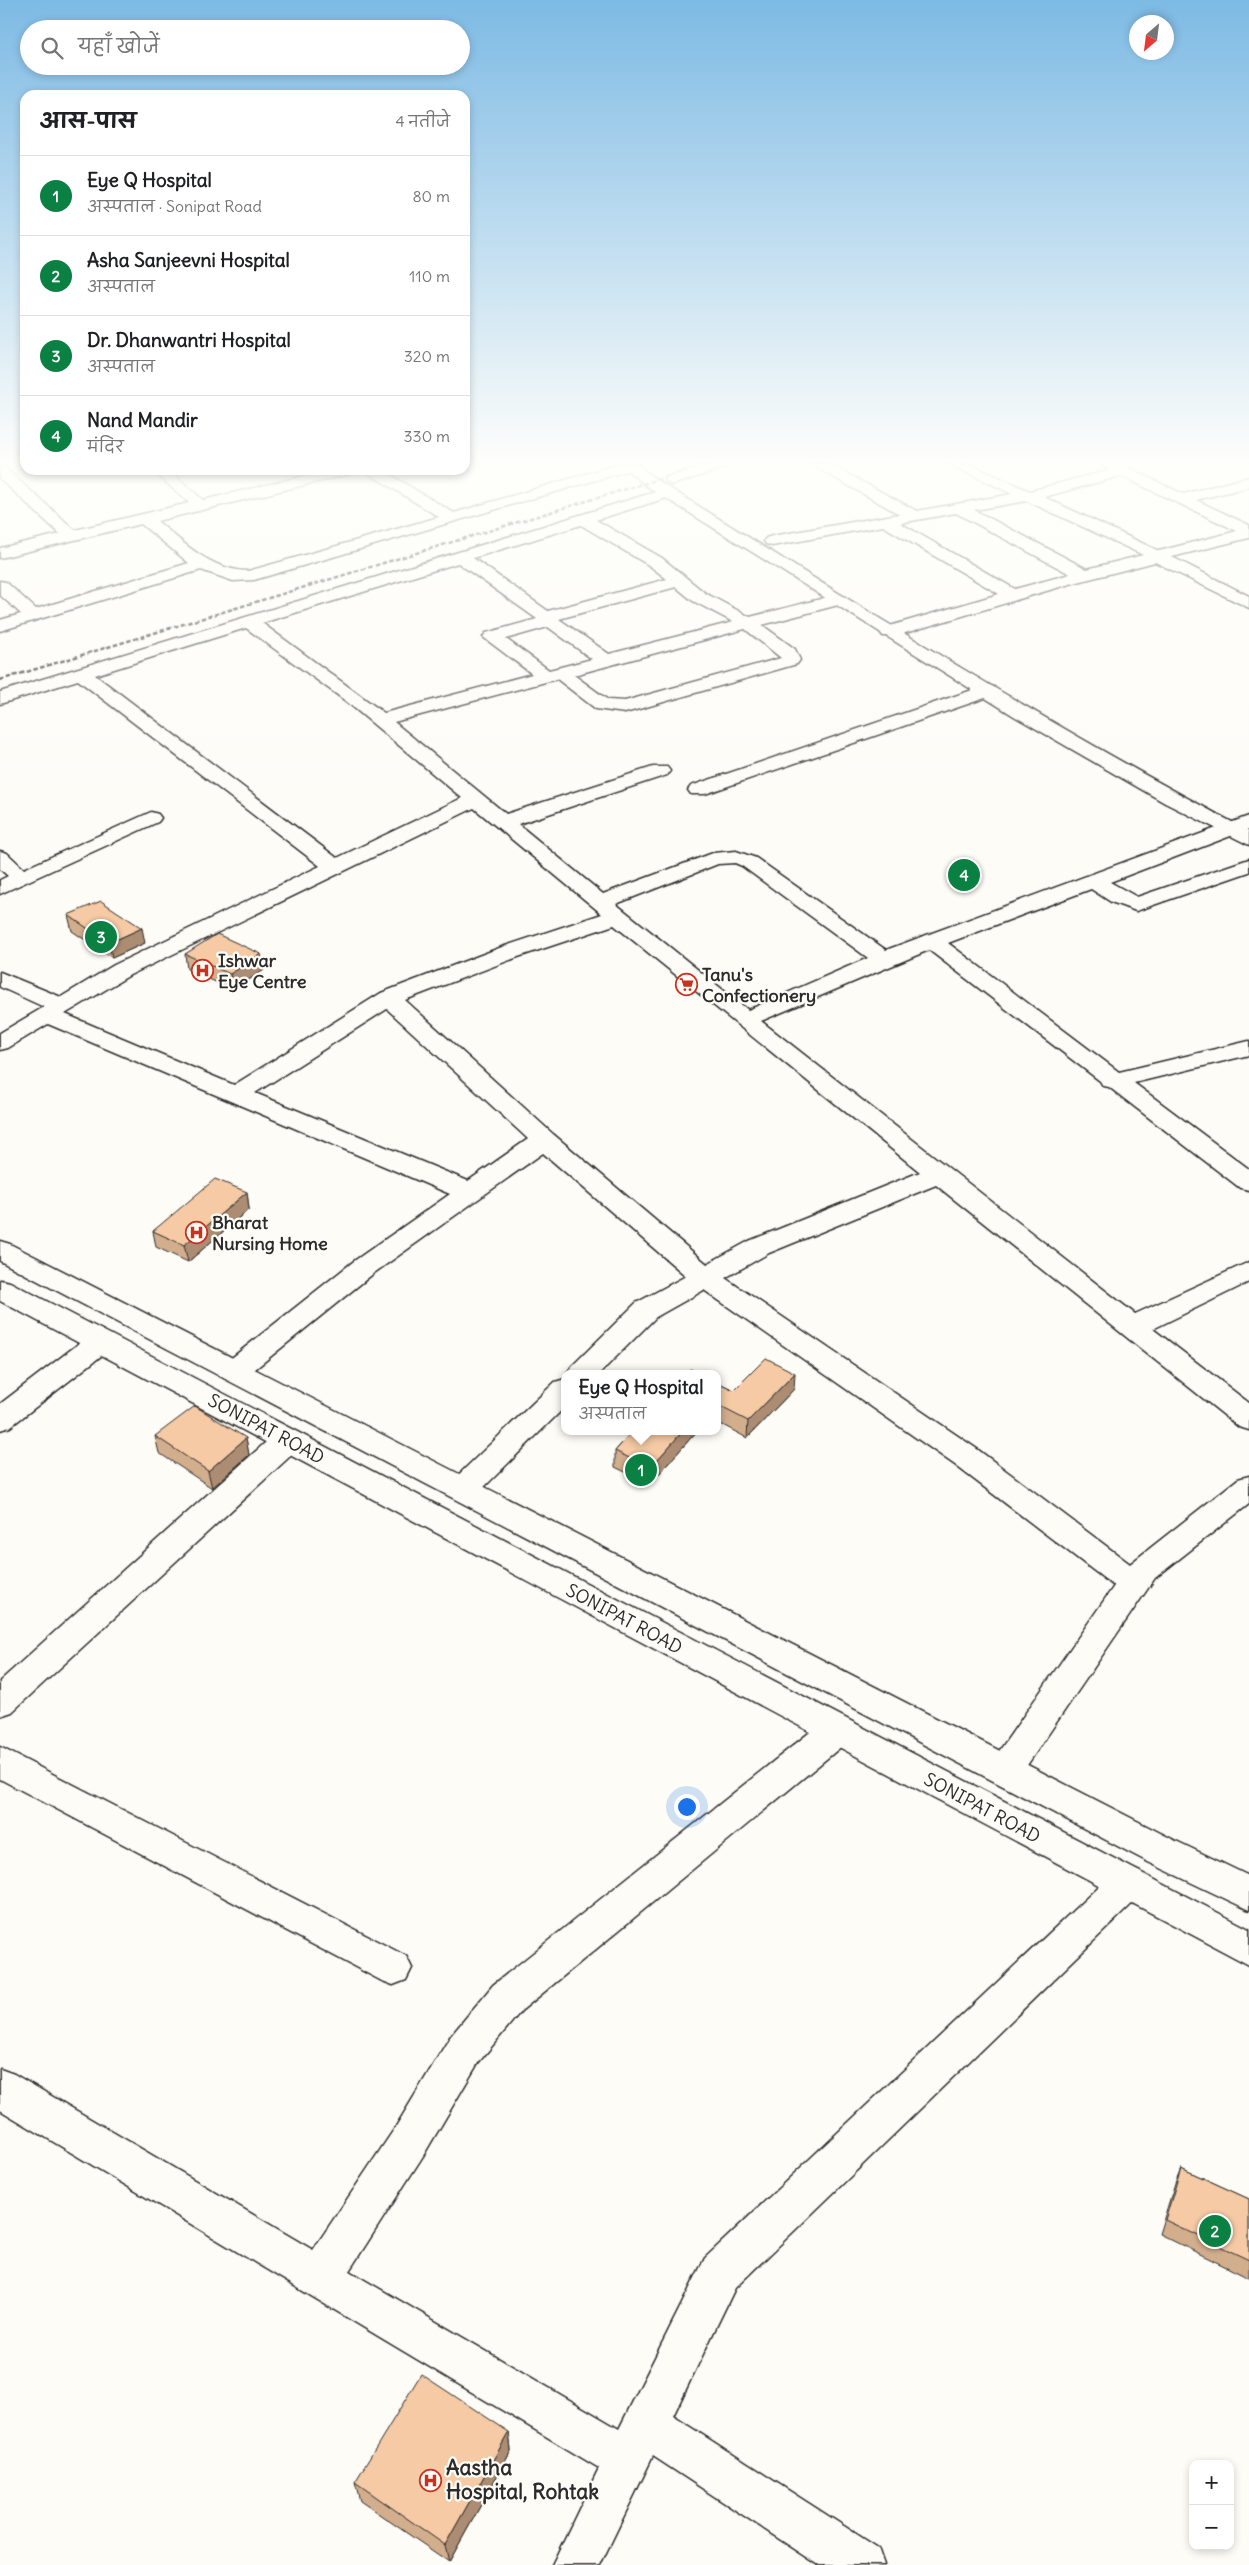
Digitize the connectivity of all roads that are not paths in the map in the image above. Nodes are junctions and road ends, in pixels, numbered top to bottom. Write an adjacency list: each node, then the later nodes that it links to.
1 (138, 584): 15 (street)
2 (369, 584): 17 (street)
3 (498, 584): 16 (street)
4 (671, 584): 16 (street)
5 (683, 584): 18 (street)
6 (812, 584): 13 (street)
7 (843, 584): 19 (street)
8 (993, 584): 12 (street)
9 (1054, 584): 12 (street)
10 (1211, 584): 14 (street)
11 (0, 586): 15 (street)
12 (1013, 595): 19 (street)
13 (836, 600): 18 (street); 21 (street)
14 (1249, 603)
15 (33, 616): 20 (street)
16 (548, 619): 23 (street); 25 (street)
17 (248, 621): 24 (street); 28 (street)
18 (748, 623): 23 (street); 25 (street)
19 (911, 625): 21 (street); 22 (street)
20 (0, 626)
21 (889, 632): 26 (street)
22 (935, 640)
23 (606, 660): 25 (street)
24 (81, 673): 27 (street); 40 (street)
25 (553, 674): 28 (street)
26 (994, 682): 29 (street); 31 (street)
27 (0, 698)
28 (380, 720): 32 (street)
29 (1112, 765): 33 (street); 33 (street)
30 (660, 771): 36 (street)
31 (698, 790)
32 (476, 799): 36 (street); 40 (street)
33 (1233, 816): 35 (street); 37 (street); 42 (street)
34 (151, 818): 41 (street)
35 (1249, 818)
36 (503, 822): 44 (street)
37 (1249, 839)
38 (0, 856): 41 (street)
39 (1249, 865): 42 (street)
40 (335, 867): 49 (street)
41 (22, 878): 43 (street)
42 (1093, 880): 45 (street)
43 (0, 888)
44 (609, 909): 46 (street); 48 (street); 50 (street)
45 (931, 941): 46 (street); 53 (street)
46 (884, 960): 50 (street)
47 (0, 979): 49 (street)
48 (389, 998): 54 (street); 55 (street)
49 (54, 1010): 51 (street); 54 (street)
50 (746, 1020): 56 (street)
51 (0, 1042)
52 (1249, 1048): 53 (street)
53 (1112, 1081): 57 (street)
54 (236, 1094): 58 (street)
55 (544, 1140): 58 (street); 61 (street)
56 (939, 1174): 61 (street); 63 (street)
57 (1249, 1182)
58 (470, 1192): 66 (street)
59 (0, 1250): 66 (street, SONIPAT ROAD)
60 (1249, 1271): 63 (street)
61 (704, 1277): 65 (street); 73 (street)
62 (0, 1289): 64 (street, SONIPAT ROAD)
63 (1133, 1327): 69 (street)
64 (100, 1342): 68 (street); 70 (street, SONIPAT ROAD)
65 (585, 1370)
66 (234, 1371): 72 (street, SONIPAT ROAD)
67 (561, 1393): 72 (street)
68 (0, 1419)
69 (1249, 1419)
70 (287, 1441): 74 (street); 75 (street, SONIPAT ROAD)
71 (1249, 1487): 73 (street)
72 (463, 1489): 77 (street, SONIPAT ROAD)
73 (1134, 1584): 77 (street)
74 (0, 1702)
75 (836, 1731): 78 (street, SONIPAT ROAD); 83 (street)
76 (0, 1762): 81 (street)
77 (1005, 1770): 79 (street, SONIPAT ROAD)
78 (1127, 1884): 80 (street, SONIPAT ROAD); 84 (street)
79 (1249, 1894)
80 (1249, 1948)
81 (393, 1968)
82 (0, 2088): 83 (street)
83 (320, 2278): 84 (street)
84 (635, 2442): 85 (street); 86 (street)
85 (575, 2565)
86 (861, 2565)

